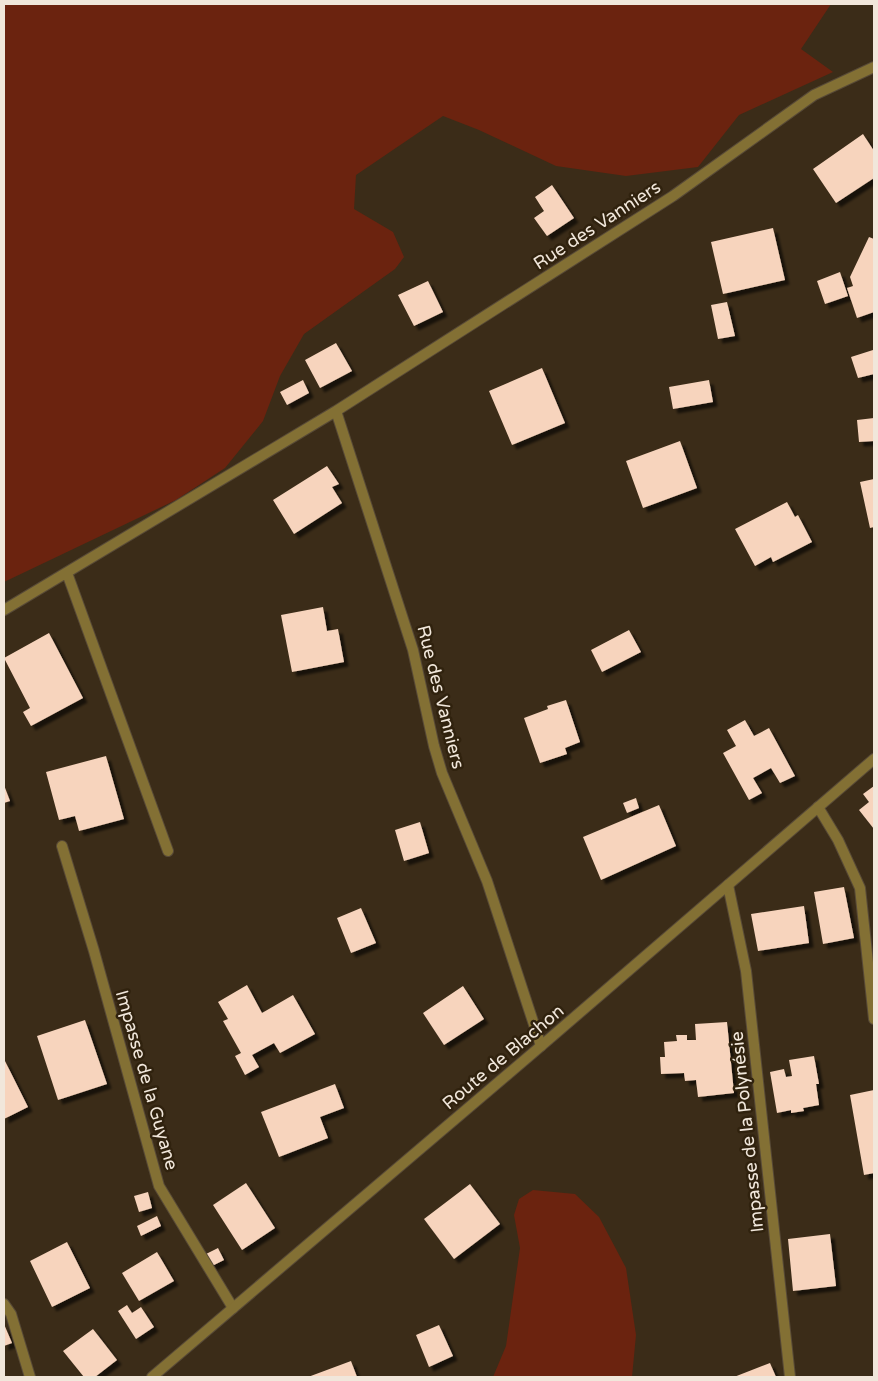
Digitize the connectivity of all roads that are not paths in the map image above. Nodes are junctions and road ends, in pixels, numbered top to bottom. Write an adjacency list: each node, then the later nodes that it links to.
1 (874, 67): 2 (street, Rue des Vanniers)
2 (336, 411): 3 (street, Rue des Vanniers); 11 (street, Rue des Vanniers)
3 (67, 573): 4 (street, Rue des Vanniers); 8 (street)
4 (4, 610)
5 (874, 759): 6 (street, Route de Blachon)
6 (818, 807): 9 (street, Route de Blachon); 10 (street)
7 (62, 846): 13 (street, Impasse de la Guyane)
8 (168, 851)
9 (728, 885): 11 (street, Route de Blachon); 16 (street, Impasse de la Polynésie)
10 (874, 1019)
11 (541, 1046): 13 (street, Route de Blachon)
12 (4, 1304): 14 (street)
13 (232, 1308): 15 (street, Route de Blachon)
14 (30, 1377)
15 (152, 1377)
16 (790, 1377)

